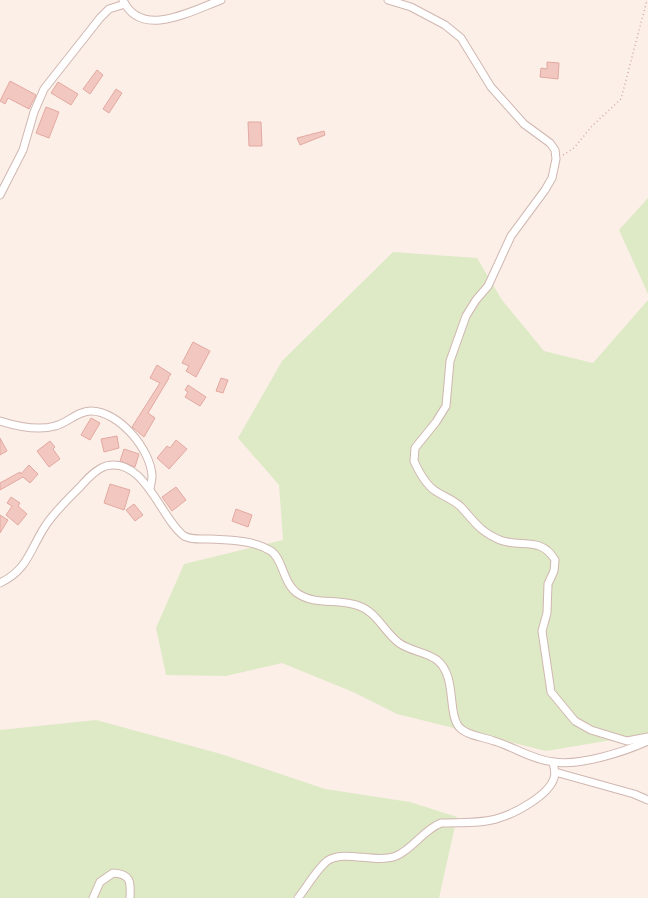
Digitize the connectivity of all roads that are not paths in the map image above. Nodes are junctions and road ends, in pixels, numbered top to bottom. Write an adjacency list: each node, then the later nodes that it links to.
1 (221, 0): 3 (street)
2 (388, 0): 8 (street)
3 (124, 2): 4 (street)
4 (0, 195)
5 (0, 422): 6 (street)
6 (150, 488): 7 (street); 10 (street)
7 (0, 583)
8 (648, 737)
9 (648, 741): 10 (street)
10 (553, 762): 11 (street)
11 (555, 772): 12 (street); 15 (street)
12 (648, 800)
13 (93, 898): 14 (street)
14 (130, 898)
15 (298, 898)

